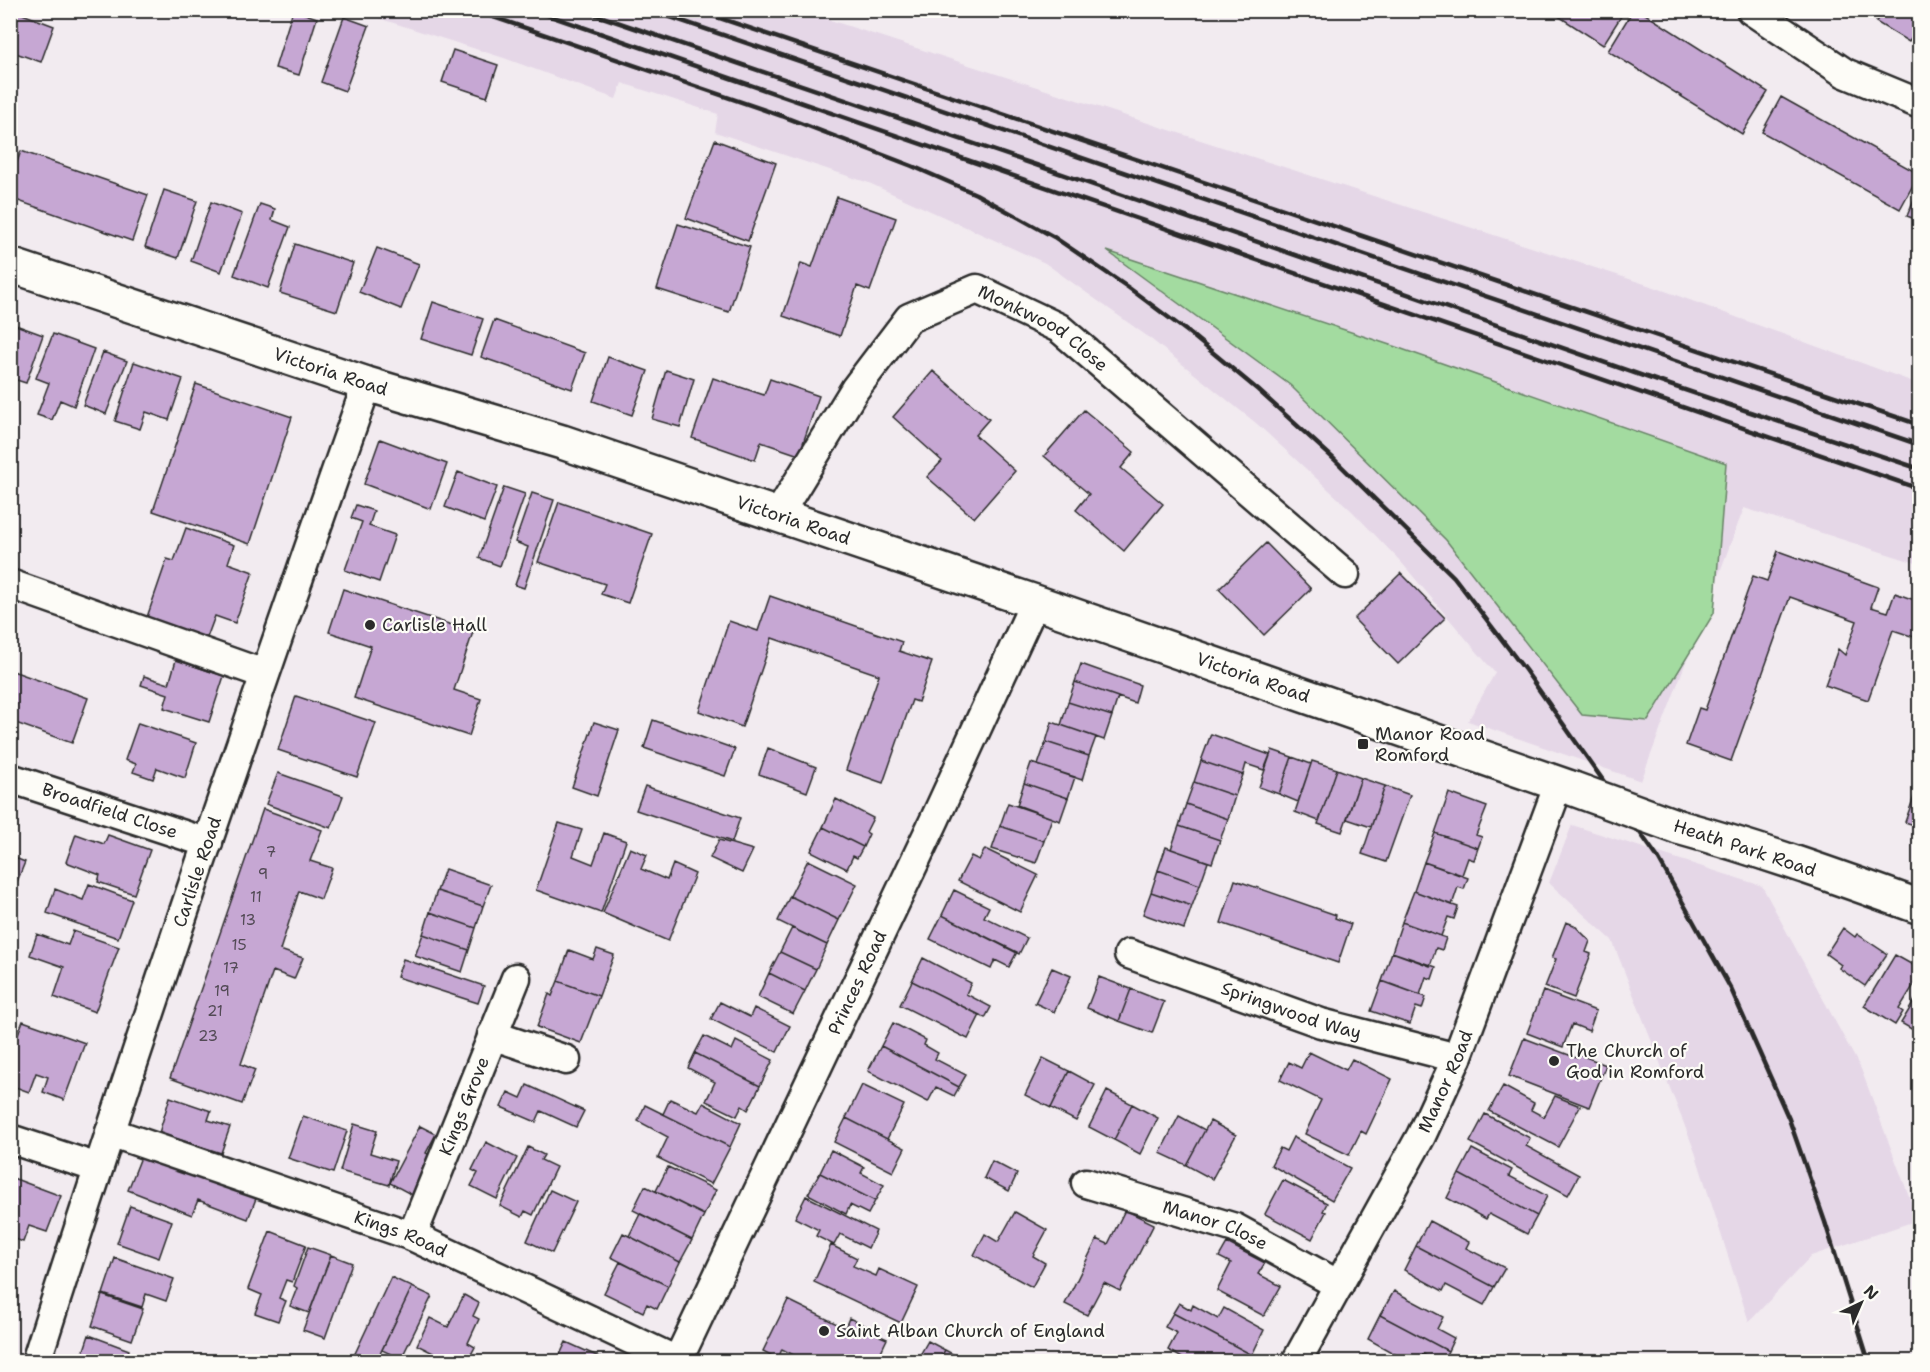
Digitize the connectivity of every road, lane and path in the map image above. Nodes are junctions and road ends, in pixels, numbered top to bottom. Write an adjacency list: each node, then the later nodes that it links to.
1 (1751, 10): 2 (street)
2 (1920, 104)
3 (10, 265): 4 (street, Victoria Road)
4 (367, 384): 5 (street, Victoria Road); 9 (street, Carlisle Road)
5 (778, 515): 6 (street, Monkwood Close); 8 (street, Victoria Road)
6 (1345, 574)
7 (10, 584): 9 (street)
8 (1035, 602): 11 (street, Victoria Road); 25 (street, Princes Road)
9 (264, 674): 12 (street, Carlisle Road)
10 (10, 778): 12 (street, Broadfield Close)
11 (1565, 786): 13 (street, Heath Park Road, bridge); 17 (street, Manor Road)
12 (208, 843): 19 (street, Carlisle Road)
13 (1920, 907)
14 (1129, 954): 17 (street, Springwood Way)
15 (516, 978): 16 (street, Kings Grove)
16 (492, 1035): 18 (street); 23 (street, Kings Grove)
17 (1457, 1058): 24 (street, Manor Road)
18 (566, 1060)
19 (110, 1132): 21 (street, Carlisle Road); 23 (street, Kings Road)
20 (10, 1139): 21 (street)
21 (98, 1168): 26 (street, Carlisle Road)
22 (1086, 1183): 24 (street, Manor Close)
23 (412, 1236): 25 (street, Kings Road)
24 (1339, 1285): 27 (street, Manor Road)
25 (678, 1361)
26 (36, 1362)
27 (1296, 1362)

